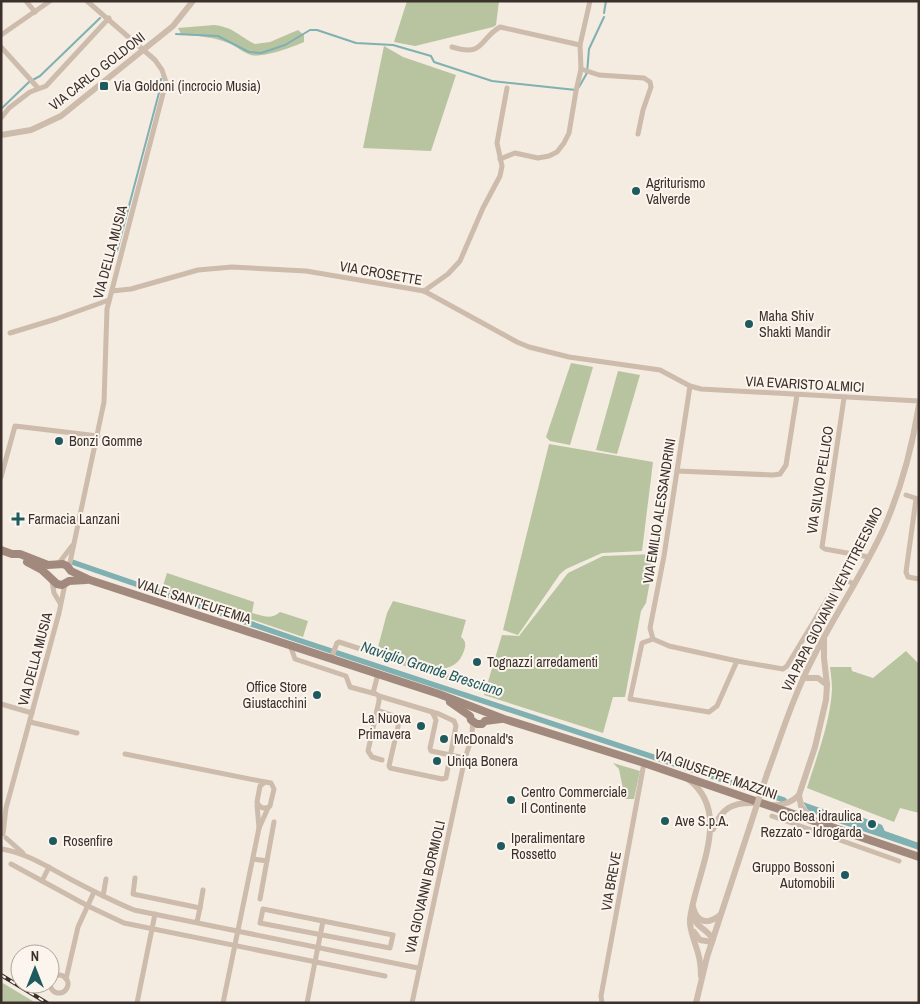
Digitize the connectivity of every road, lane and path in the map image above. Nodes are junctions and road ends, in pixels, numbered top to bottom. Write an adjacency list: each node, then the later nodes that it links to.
1 (26, 1): 6 (street)
2 (50, 1): 6 (street)
3 (87, 1): 7 (street, VIA DELLA MUSIA)
4 (193, 1): 12 (street, VIA CARLO GOLDONI)
5 (590, 1): 9 (street)
6 (34, 12): 8 (street)
7 (109, 18): 12 (street, VIA DELLA MUSIA); 14 (street)
8 (1, 35)
9 (580, 45): 10 (street); 13 (street)
10 (452, 46)
11 (1, 47): 14 (street)
12 (144, 49): 18 (street, VIA CARLO GOLDONI); 20 (street, VIA DELLA MUSIA)
13 (581, 69): 17 (street); 19 (street)
14 (38, 88): 16 (street)
15 (507, 88): 19 (street)
16 (1, 118)
17 (638, 134)
18 (1, 136)
19 (500, 159): 21 (street)
20 (112, 291): 21 (street, VIA CROSETTE); 22 (street, VIA DELLA MUSIA)
21 (424, 291): 24 (street, VIA CROSETTE)
22 (109, 300): 23 (street); 29 (street, VIA DELLA MUSIA)
23 (10, 333)
24 (690, 386): 25 (street, VIA EVARISTO ALMICI); 30 (street, VIA EMILIO ALESSANDRINI)
25 (796, 395): 26 (street, VIA EVARISTO ALMICI); 30 (street)
26 (844, 398): 27 (street, VIA EVARISTO ALMICI); 39 (street, VIA SILVIO PELLICO)
27 (919, 401)
28 (919, 405): 32 (street, VIA PAPA GIOVANNI VENTITREESIMO)
29 (98, 436): 31 (street); 36 (street, VIA DELLA MUSIA)
30 (677, 471): 49 (street, VIA EMILIO ALESSANDRINI)
31 (1, 477)
32 (900, 487): 33 (street); 34 (street, VIA PAPA GIOVANNI VENTITREESIMO)
33 (906, 496): 34 (street); 35 (street)
34 (896, 499): 39 (street, VIA PAPA GIOVANNI VENTITREESIMO)
35 (918, 499): 43 (street)
36 (74, 544): 40 (street, VIA DELLA MUSIA); 41 (street, VIA DELLA MUSIA)
37 (1, 550): 38 (main road, VIALE SANT'EUFEMIA)
38 (12, 554): 40 (main road, VIALE SANT'EUFEMIA); 42 (main road, VIALE SANT'EUFEMIA)
39 (869, 557): 46 (street, VIA PAPA GIOVANNI VENTITREESIMO)
40 (56, 564): 41 (main road, VIALE SANT'EUFEMIA); 42 (main road)
41 (70, 569): 44 (main road, VIALE SANT'EUFEMIA); 45 (main road)
42 (51, 579): 45 (main road, VIALE SANT'EUFEMIA); 47 (street, VIA DELLA MUSIA)
43 (919, 579)
44 (90, 580): 45 (main road, VIALE SANT'EUFEMIA); 50 (main road, VIALE SANT'EUFEMIA)
45 (67, 582): 47 (street, VIA DELLA MUSIA)
46 (854, 584): 48 (street, VIA PAPA GIOVANNI VENTITREESIMO); 52 (street)
47 (60, 603): 64 (street, VIA DELLA MUSIA)
48 (825, 635): 54 (street, VIA PAPA GIOVANNI VENTITREESIMO); 56 (street)
49 (653, 639): 52 (street); 52 (street)
50 (290, 646): 51 (main road, VIALE SANT'EUFEMIA); 58 (street, VIALE SANT'EUFEMIA)
51 (332, 656): 53 (main road, VIALE SANT'EUFEMIA); 55 (street)
52 (737, 661)
53 (378, 674): 57 (main road, VIALE SANT'EUFEMIA); 58 (street)
54 (803, 678): 56 (street); 114 (street, VIA PAPA GIOVANNI VENTITREESIMO, bridge)
55 (463, 682)
56 (827, 685): 80 (street)
57 (414, 686): 61 (main road, VIALE SANT'EUFEMIA); 66 (main road, VIALE SANT'EUFEMIA)
58 (373, 693): 59 (street, VIALE SANT'EUFEMIA)
59 (379, 696): 62 (street); 63 (street, VIALE SANT'EUFEMIA)
60 (1, 704): 64 (street)
61 (481, 709): 66 (main road); 67 (main road, VIA GIUSEPPE MAZZINI); 70 (main road)
62 (377, 710): 74 (street); 76 (street)
63 (431, 712): 65 (street, VIALE SANT'EUFEMIA); 68 (street)
64 (32, 713): 69 (street, VIA DELLA MUSIA)
65 (445, 717): 68 (street); 74 (street)
66 (471, 718): 70 (main road, VIALE SANT'EUFEMIA); 72 (street)
67 (504, 719): 70 (main road, VIA GIUSEPPE MAZZINI); 77 (main road, VIA GIUSEPPE MAZZINI)
68 (436, 720): 74 (street)
69 (30, 722): 71 (street, VIA DELLA MUSIA); 83 (street, VIA DELLA MUSIA)
70 (483, 722): 72 (street)
71 (77, 733)
72 (470, 740): 75 (street, VIA GIOVANNI BORMIOLI)
73 (125, 754): 79 (street)
74 (450, 756): 75 (street)
75 (465, 758): 125 (street, VIA GIOVANNI BORMIOLI)
76 (382, 760)
77 (644, 762): 78 (main road, VIA GIUSEPPE MAZZINI); 133 (street, VIA BREVE)
78 (683, 776): 82 (main road, VIA GIUSEPPE MAZZINI); 90 (street)
79 (262, 784): 81 (street); 84 (street)
80 (799, 795): 82 (street); 87 (street)
81 (258, 804): 84 (street); 89 (street)
82 (766, 804): 87 (main road, VIA GIUSEPPE MAZZINI); 90 (street)
83 (6, 808): 86 (street, VIA DELLA MUSIA); 91 (street, VIA DELLA MUSIA)
84 (268, 808): 89 (street)
85 (772, 816): 94 (street)
86 (1, 818)
87 (813, 820): 92 (main road, VIA GIUSEPPE MAZZINI)
88 (274, 822): 99 (street)
89 (259, 828): 98 (street)
90 (710, 834): 109 (street)
91 (4, 835): 93 (street, VIA DELLA MUSIA); 97 (street, VIA GIOVANNI BORMIOLI)
92 (871, 840): 94 (street); 95 (main road, VIA GIUSEPPE MAZZINI)
93 (2, 849): 97 (street, VIA GIOVANNI BORMIOLI)
94 (867, 849): 95 (street)
95 (897, 849): 96 (main road, VIA GIUSEPPE MAZZINI)
96 (919, 856)
97 (30, 858): 101 (street, VIA GIOVANNI BORMIOLI)
98 (253, 859): 99 (street); 119 (street)
99 (267, 861): 108 (street)
100 (11, 864): 104 (street)
101 (48, 867): 104 (street); 106 (street, VIA GIOVANNI BORMIOLI)
102 (135, 878): 111 (street)
103 (106, 879): 107 (street)
104 (42, 881): 110 (street)
105 (203, 890): 111 (street)
106 (94, 892): 107 (street, VIA GIOVANNI BORMIOLI); 110 (street)
107 (103, 896): 113 (street, VIA GIOVANNI BORMIOLI)
108 (260, 899)
109 (693, 904): 112 (street); 114 (street)
110 (88, 906): 118 (street); 128 (street)
111 (200, 908): 116 (street)
112 (691, 912): 117 (street); 121 (street)
113 (155, 914): 116 (street, VIA GIOVANNI BORMIOLI); 118 (street)
114 (721, 914): 121 (street, VIA PAPA GIOVANNI VENTITREESIMO)
115 (323, 921): 120 (street); 120 (street, VIA GIOVANNI BORMIOLI); 120 (street, VIA GIOVANNI BORMIOLI)
116 (197, 922): 119 (street, VIA GIOVANNI BORMIOLI)
117 (692, 929): 121 (street); 127 (street)
118 (153, 930): 122 (street); 129 (street)
119 (237, 930): 122 (street); 123 (street, VIA GIOVANNI BORMIOLI)
120 (320, 934): 123 (street)
121 (712, 940): 127 (street, VIA PAPA GIOVANNI VENTITREESIMO)
122 (234, 946): 124 (street); 130 (street)
123 (318, 948): 124 (street); 125 (street, VIA GIOVANNI BORMIOLI)
124 (315, 962): 126 (street); 131 (street)
125 (418, 968): 132 (street)
126 (385, 976)
127 (701, 976): 134 (street, VIA PAPA GIOVANNI VENTITREESIMO)
128 (66, 979)
129 (137, 1003)
130 (223, 1003)
131 (307, 1003)
132 (412, 1003)
133 (602, 1003)
134 (696, 1003)

